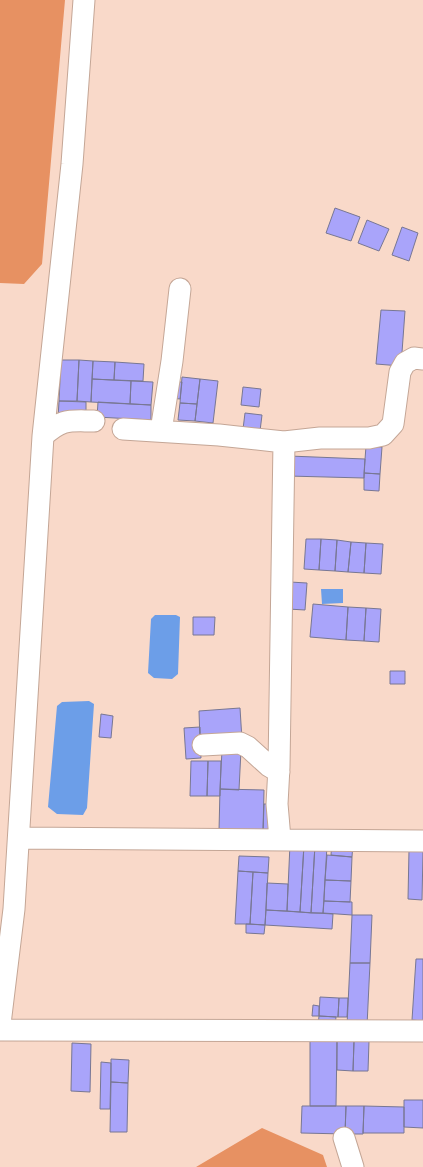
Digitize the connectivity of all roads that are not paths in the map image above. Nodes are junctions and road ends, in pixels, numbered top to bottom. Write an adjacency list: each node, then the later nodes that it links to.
1 (84, 0): 7 (street)
2 (180, 289): 6 (street)
3 (423, 359): 8 (street)
4 (94, 421): 7 (street)
5 (123, 429): 6 (street)
6 (161, 431): 8 (street)
7 (43, 436): 11 (street)
8 (284, 442): 10 (street)
9 (203, 746): 10 (street)
10 (279, 772): 12 (street)
11 (19, 838): 12 (street); 14 (street)
12 (280, 839): 13 (street)
13 (423, 841)
14 (0, 1024)
15 (0, 1030): 16 (street)
16 (423, 1031)
17 (344, 1138): 18 (street)
18 (353, 1167)

